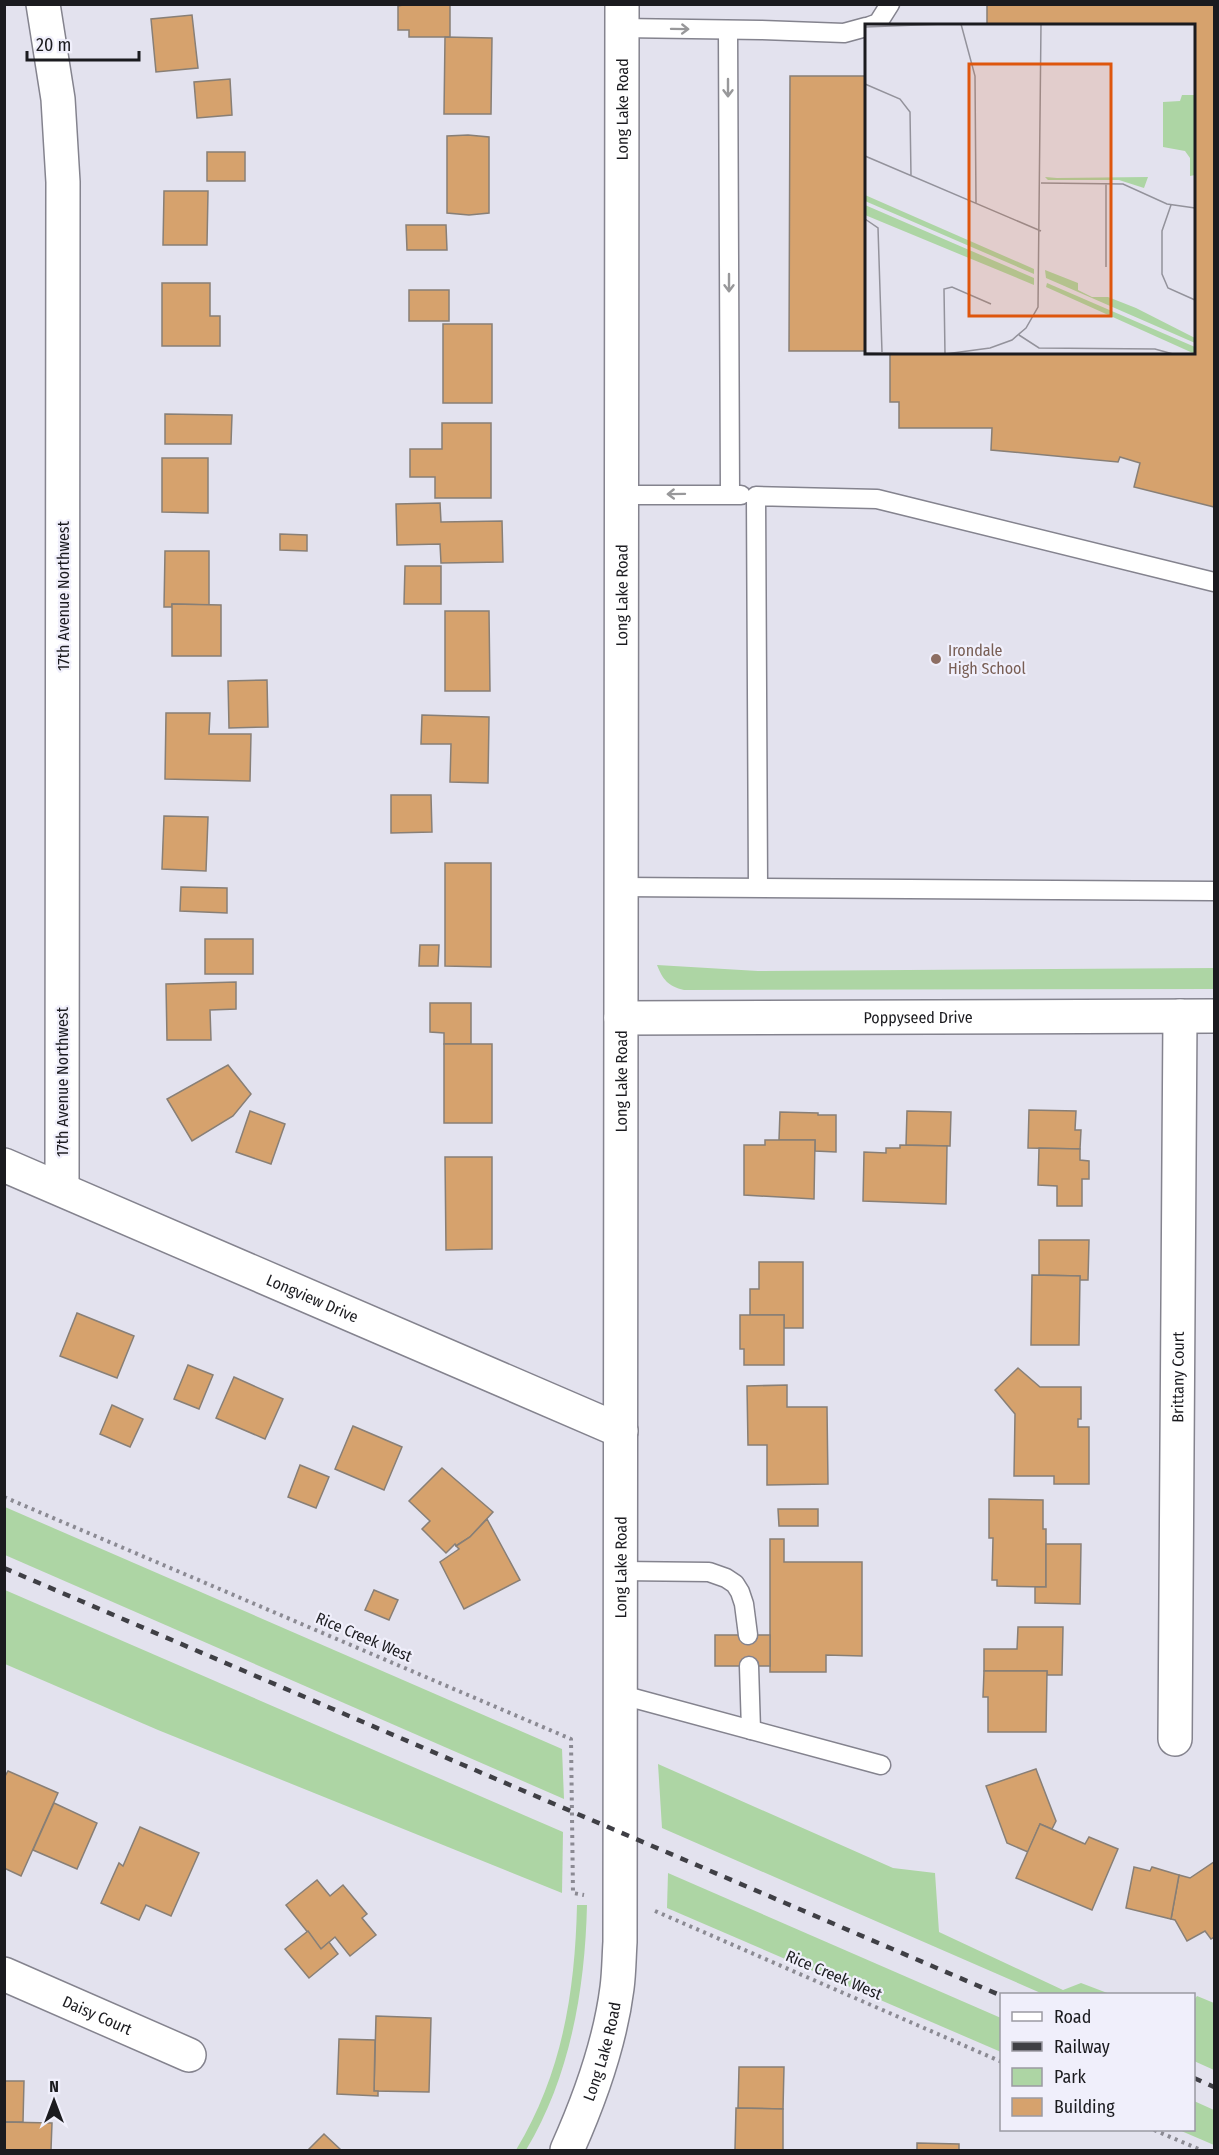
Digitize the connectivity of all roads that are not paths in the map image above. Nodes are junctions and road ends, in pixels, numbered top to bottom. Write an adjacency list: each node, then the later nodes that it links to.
1 (43, 4): 18 (street, 17th Avenue Northwest)
2 (890, 4): 4 (lane)
3 (622, 16): 6 (lane, one-way to 6); 8 (street, Long Lake Road)
4 (875, 24)
5 (865, 27): 6 (lane)
6 (728, 30): 7 (lane, one-way to 7)
7 (730, 494): 8 (lane, one-way to 8); 9 (lane)
8 (622, 495): 12 (street, Long Lake Road)
9 (756, 496): 10 (lane); 11 (lane)
10 (1215, 582)
11 (758, 886): 12 (lane); 13 (lane)
12 (621, 887): 16 (street, Long Lake Road)
13 (1215, 891)
14 (1180, 1016): 15 (street, Poppyseed Drive); 16 (street, Poppyseed Drive); 25 (street, Brittany Court)
15 (1215, 1016)
16 (621, 1018): 19 (street, Long Lake Road)
17 (4, 1165): 18 (street, Longview Drive)
18 (62, 1189): 19 (street, Longview Drive)
19 (621, 1431): 20 (street, Long Lake Road)
20 (621, 1571): 21 (lane); 23 (street, Long Lake Road)
21 (748, 1635)
22 (749, 1666): 24 (lane)
23 (622, 1695): 24 (lane); 29 (street, Long Lake Road)
24 (751, 1730): 26 (lane)
25 (1174, 1739)
26 (881, 1765)
27 (4, 1974): 28 (street, Daisy Court)
28 (189, 2055)
29 (567, 2151)

